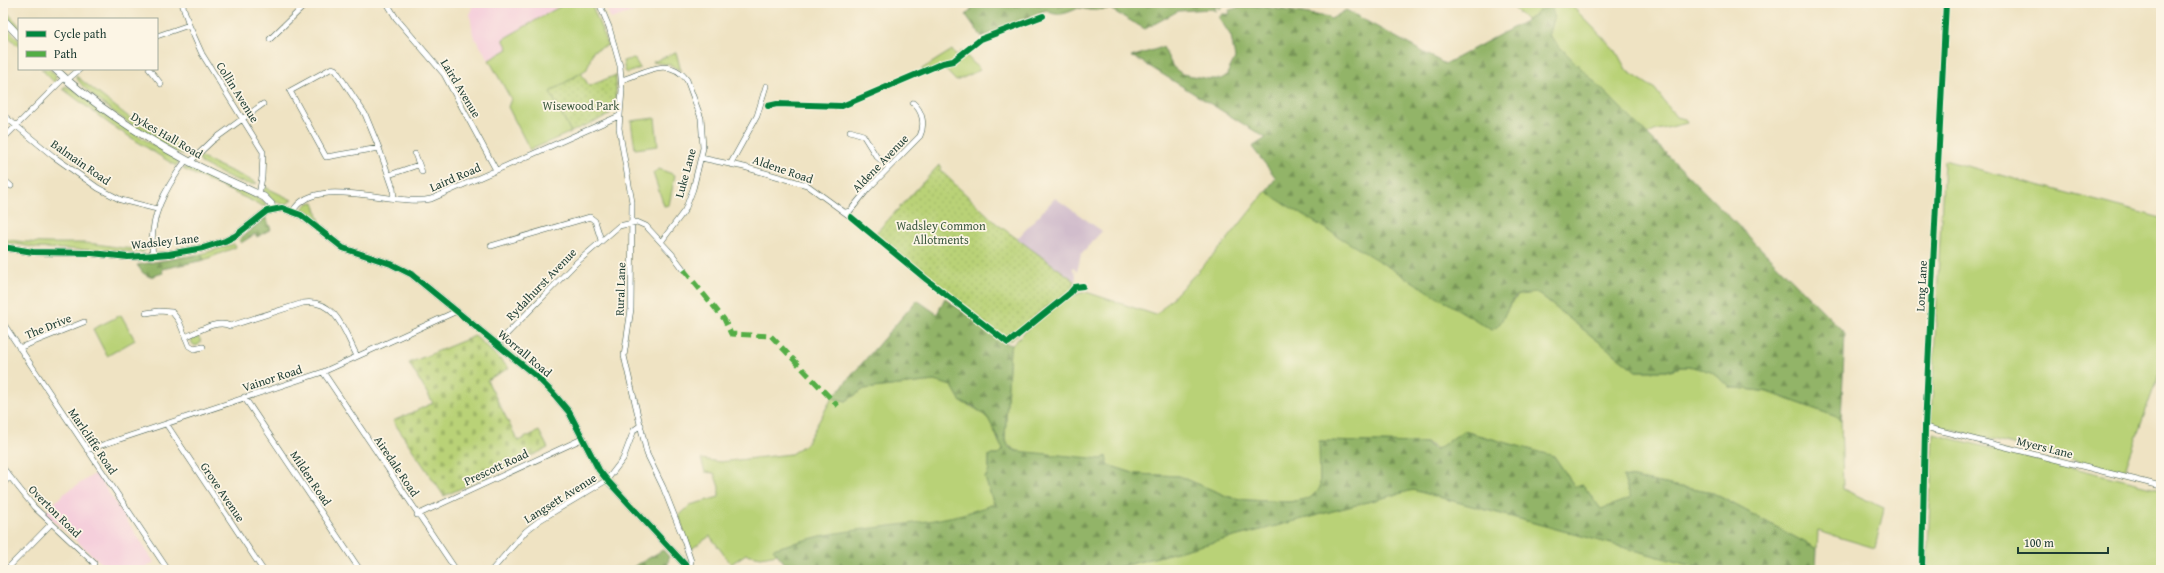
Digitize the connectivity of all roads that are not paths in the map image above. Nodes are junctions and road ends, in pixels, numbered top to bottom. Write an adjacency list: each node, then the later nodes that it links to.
1 (182, 3): 7 (street, Collin Avenue)
2 (307, 3): 10 (street)
3 (388, 3): 33 (street, Laird Avenue)
4 (599, 3): 15 (street, Rural Lane)
5 (1946, 3): 65 (street, Long Lane)
6 (3, 19): 8 (street)
7 (189, 26): 9 (street); 22 (street, Collin Avenue)
8 (18, 35)
9 (158, 36)
10 (270, 39)
11 (56, 70): 14 (street, Dykes Hall Road)
12 (78, 70): 14 (street)
13 (150, 70): 16 (street)
14 (65, 79): 23 (street); 29 (street, Dykes Hall Road)
15 (622, 80): 21 (street, Rural Lane); 28 (street, Luke Lane)
16 (162, 84)
17 (766, 86): 30 (street)
18 (913, 103): 32 (street, Aldene Avenue)
19 (263, 104): 22 (street)
20 (3, 115): 23 (street, Balmain Road)
21 (619, 116): 33 (street, Laird Road); 45 (street, Rural Lane)
22 (242, 118): 29 (street); 38 (street, Collin Avenue)
23 (15, 126): 25 (street); 40 (street, Balmain Road)
24 (850, 131): 32 (street)
25 (3, 139)
26 (379, 148): 26 (street); 35 (street)
27 (415, 154): 31 (street)
28 (701, 158): 30 (street, Aldene Road); 47 (street, Luke Lane)
29 (188, 161): 38 (street, Dykes Hall Road); 40 (street)
30 (731, 163): 43 (street, Aldene Road)
31 (418, 165): 34 (street); 35 (street)
32 (889, 167): 43 (street, Aldene Avenue)
33 (496, 170): 39 (street, Laird Road)
34 (422, 172)
35 (388, 175): 39 (street)
36 (3, 179): 37 (street)
37 (11, 186)
38 (259, 194): 41 (street, Dykes Hall Road)
39 (394, 199): 42 (street, Laird Road)
40 (157, 209): 50 (street)
41 (272, 209): 42 (street); 50 (street, Wadsley Lane)
42 (293, 211): 52 (street, Worrall Road)
43 (846, 212): 44 (street, Aldene Road)
44 (852, 217)
45 (632, 222): 46 (street, Rydalhurst Avenue); 47 (street); 64 (street, Rural Lane)
46 (601, 240): 48 (street); 57 (street, Rydalhurst Avenue)
47 (661, 242): 51 (street)
48 (491, 246)
49 (3, 247): 50 (street, Wadsley Lane)
50 (153, 256)
51 (684, 270)
52 (457, 311): 57 (street, Worrall Road); 60 (street, Vainor Road)
53 (146, 313): 56 (street)
54 (84, 322): 59 (street, The Drive)
55 (3, 323): 59 (street, Marlcliffe Road)
56 (185, 337): 58 (street); 60 (street)
57 (497, 344): 66 (street, Worrall Road)
58 (203, 347)
59 (19, 348): 67 (street, Marlcliffe Road)
60 (357, 356): 61 (street, Vainor Road)
61 (323, 372): 62 (street, Vainor Road); 73 (street, Airedale Road)
62 (244, 397): 63 (street, Vainor Road); 79 (street, Milden Road)
63 (167, 425): 67 (street, Vainor Road); 78 (street, Grove Avenue)
64 (641, 425): 70 (street); 82 (street, Rural Lane)
65 (1925, 427): 72 (street, Myers Lane); 83 (street, Long Lane)
66 (584, 438): 70 (street, Worrall Road); 73 (street, Prescott Road)
67 (87, 450): 77 (street, Marlcliffe Road)
68 (3, 468): 69 (street, Overton Road)
69 (9, 477): 71 (street); 74 (street, Overton Road)
70 (607, 480): 81 (street, Langsett Avenue); 82 (street, Worrall Road)
71 (3, 484)
72 (2161, 486)
73 (417, 514): 80 (street, Airedale Road)
74 (51, 524): 75 (street, Overton Road); 76 (street)
75 (94, 568)
76 (6, 570)
77 (168, 570)
78 (263, 570)
79 (360, 570)
80 (456, 570)
81 (492, 570)
82 (690, 570)
83 (1922, 570)

